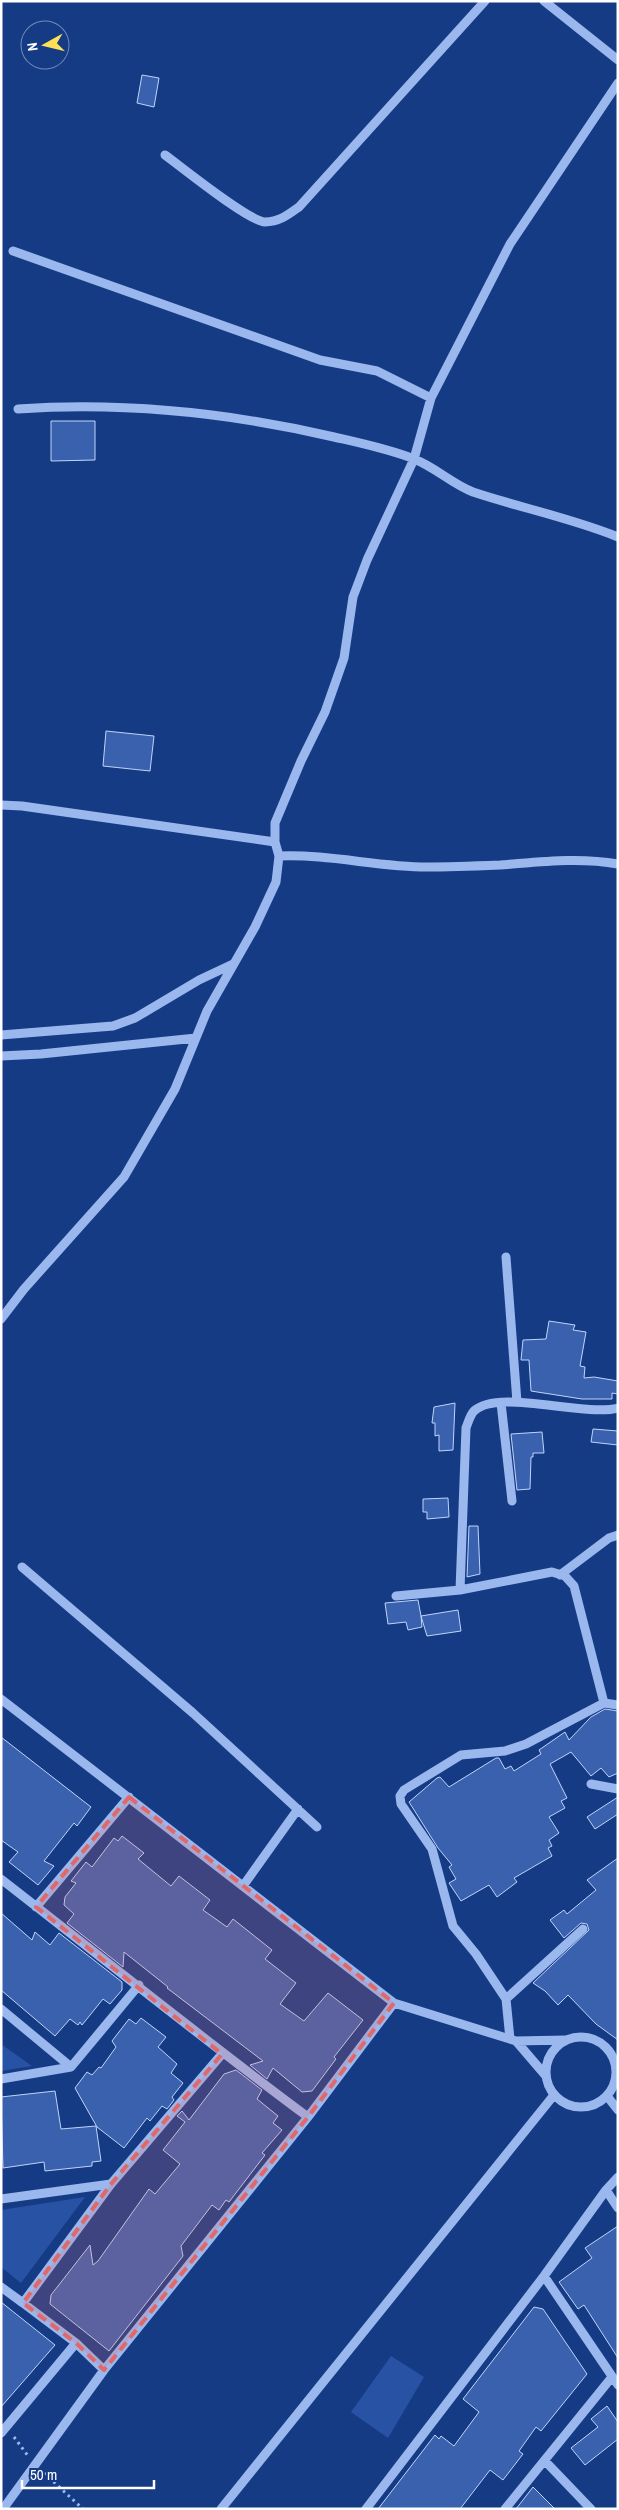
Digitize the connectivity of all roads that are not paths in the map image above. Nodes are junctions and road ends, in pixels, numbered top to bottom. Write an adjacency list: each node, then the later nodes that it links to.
1 (485, 1): 5 (street)
2 (544, 1): 3 (street)
3 (618, 60)
4 (618, 83): 7 (street)
5 (166, 155)
6 (13, 251): 7 (street)
7 (431, 398): 9 (street)
8 (18, 409): 9 (street)
9 (414, 459): 10 (street); 12 (street)
10 (618, 537)
11 (1, 805): 12 (street)
12 (275, 842): 13 (street)
13 (279, 856): 14 (street); 15 (street)
14 (618, 864)
15 (233, 964): 16 (street); 17 (street)
16 (1, 1035)
17 (196, 1038): 18 (street); 20 (street)
18 (1, 1056)
19 (506, 1257): 21 (street)
20 (1, 1319)
21 (517, 1402): 22 (street); 23 (street)
22 (501, 1403): 24 (street); 28 (street)
23 (618, 1408)
24 (512, 1500)
25 (618, 1535): 27 (street)
26 (22, 1567): 36 (street)
27 (560, 1575): 28 (street); 31 (street)
28 (460, 1590): 29 (street)
29 (396, 1596)
30 (1, 1699): 35 (street)
31 (604, 1703): 32 (street); 43 (street)
32 (618, 1705)
33 (591, 1784): 34 (street)
34 (618, 1789)
35 (128, 1797): 39 (street); 40 (street)
36 (298, 1809): 37 (street); 39 (street)
37 (317, 1827)
38 (1, 1879): 40 (street)
39 (243, 1886): 44 (street)
40 (36, 1907): 42 (street)
41 (583, 1929): 43 (street)
42 (139, 1985): 48 (street); 50 (street)
43 (506, 1999): 46 (street)
44 (394, 2003): 46 (street); 56 (street)
45 (1, 2009): 50 (street)
46 (513, 2040): 47 (street); 51 (street)
47 (566, 2040): 49 (street); 51 (street)
48 (222, 2054): 56 (street); 58 (street)
49 (616, 2061): 54 (street)
50 (71, 2067): 52 (street)
51 (546, 2076): 53 (street)
52 (1, 2079)
53 (554, 2096): 54 (street); 71 (street)
54 (607, 2096): 55 (street)
55 (618, 2110)
56 (308, 2117): 66 (street)
57 (618, 2177): 59 (street)
58 (111, 2184): 60 (street); 64 (street)
59 (606, 2190): 61 (street); 62 (street)
60 (1, 2198)
61 (618, 2208)
62 (544, 2276): 67 (street); 72 (street)
63 (1, 2287): 64 (street)
64 (23, 2303): 65 (street)
65 (76, 2343): 66 (street); 68 (street)
66 (104, 2370): 70 (street)
67 (615, 2381): 69 (street)
68 (3, 2427)
69 (545, 2461): 73 (street); 74 (street)
70 (3, 2509)
71 (221, 2509)
72 (366, 2509)
73 (505, 2509)
74 (591, 2509)

